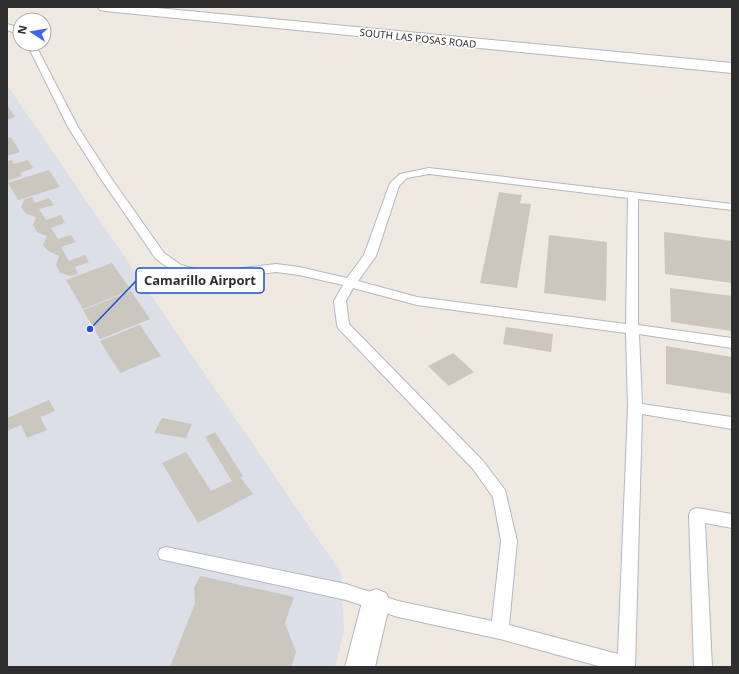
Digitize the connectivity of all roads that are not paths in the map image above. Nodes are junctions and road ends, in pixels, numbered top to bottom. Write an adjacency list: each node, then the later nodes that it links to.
1 (104, 7): 5 (main road, SOUTH LAS POSAS ROAD)
2 (193, 7): 4 (main road, SOUTH LAS POSAS ROAD)
3 (35, 52): 8 (lane)
4 (732, 60)
5 (732, 68)
6 (633, 194): 7 (lane); 8 (lane); 9 (lane)
7 (732, 207)
8 (350, 283): 9 (lane); 16 (lane)
9 (632, 329): 10 (lane); 11 (lane)
10 (732, 343)
11 (635, 408): 12 (lane); 17 (lane)
12 (732, 423)
13 (732, 521): 19 (lane)
14 (166, 554): 15 (lane)
15 (376, 602): 16 (lane); 18 (main road)
16 (500, 631): 17 (lane)
17 (629, 666)
18 (360, 667)
19 (703, 667)

